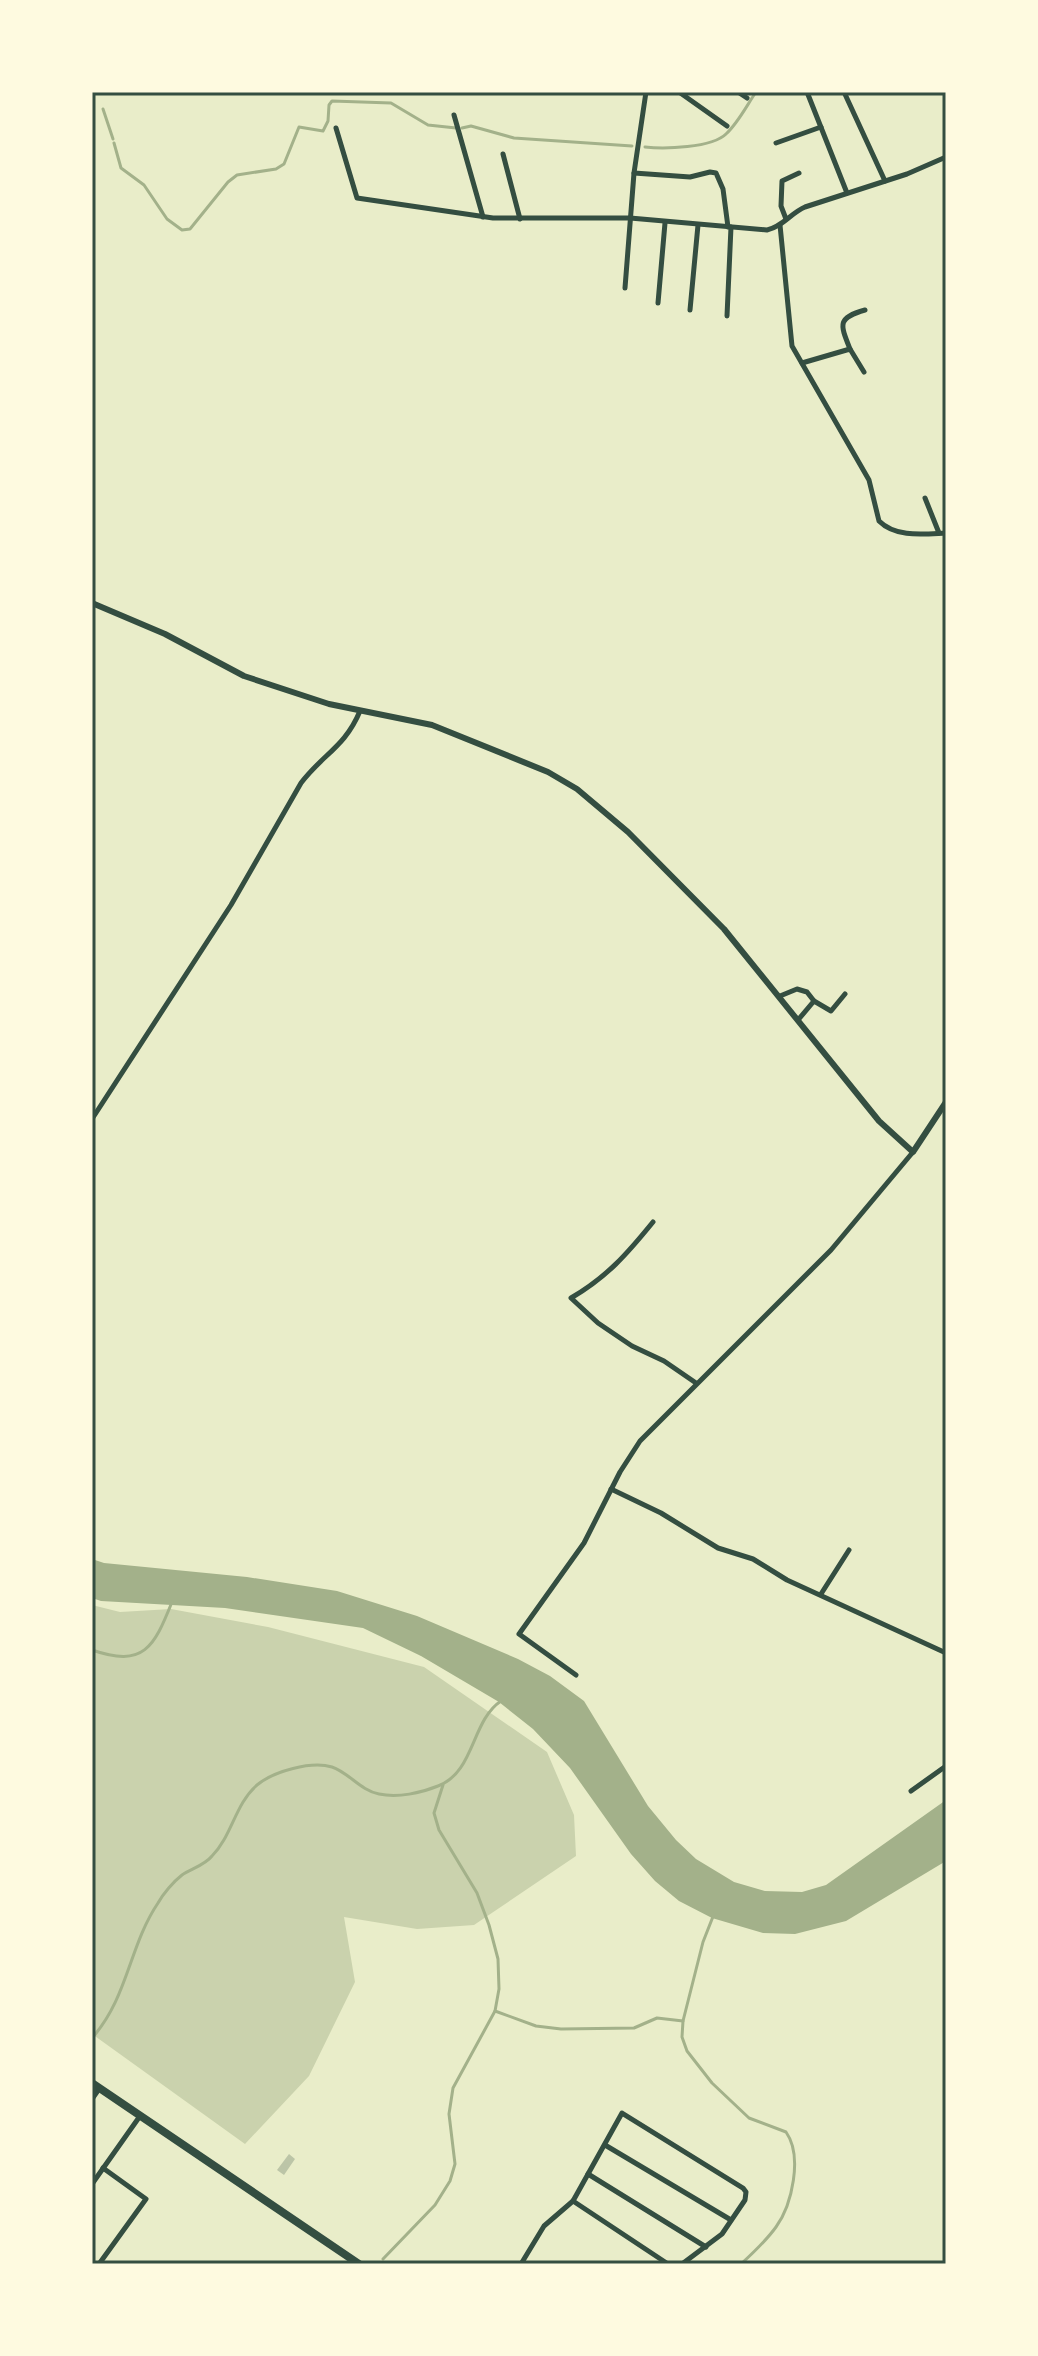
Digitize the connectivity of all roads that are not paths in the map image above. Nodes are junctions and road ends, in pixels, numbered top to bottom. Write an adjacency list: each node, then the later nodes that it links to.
1 (646, 92): 14 (street)
2 (679, 92): 8 (street)
3 (738, 92): 6 (street)
4 (807, 92): 9 (street)
5 (844, 92): 16 (street)
6 (747, 98)
7 (454, 115): 18 (street)
8 (727, 126)
9 (821, 127): 11 (street); 17 (street)
10 (336, 128): 18 (street)
11 (776, 143)
12 (503, 154): 20 (street)
13 (946, 157): 16 (street)
14 (634, 173): 19 (street); 25 (street)
15 (799, 173): 21 (street)
16 (885, 181): 17 (street)
17 (847, 193): 21 (street)
18 (483, 217): 20 (street)
19 (630, 218): 20 (street); 22 (street); 26 (street)
20 (520, 219)
21 (786, 219): 24 (street)
22 (665, 223): 23 (street); 27 (street)
23 (698, 225): 25 (street); 28 (street)
24 (780, 225): 25 (street); 32 (street)
25 (730, 227): 30 (street)
26 (625, 288)
27 (658, 303)
28 (690, 310)
29 (865, 310): 31 (street)
30 (727, 316)
31 (850, 349): 32 (street); 33 (street)
32 (802, 363): 35 (street)
33 (864, 372)
34 (925, 498): 35 (street)
35 (942, 533)
36 (92, 603): 37 (street)
37 (360, 711): 39 (street); 43 (street)
38 (845, 994): 40 (street)
39 (780, 996): 40 (street); 41 (street)
40 (814, 1001): 41 (street)
41 (798, 1020): 44 (street)
42 (946, 1102): 44 (street)
43 (92, 1119)
44 (913, 1152): 46 (street)
45 (653, 1222): 46 (street)
46 (696, 1383): 47 (street)
47 (611, 1489): 49 (street); 51 (street)
48 (849, 1550): 49 (street)
49 (821, 1594): 50 (street)
50 (946, 1653)
51 (576, 1675)
52 (946, 1766): 53 (street)
53 (911, 1791)
54 (96, 2085): 55 (street); 56 (highway)
55 (92, 2099)
56 (140, 2116): 58 (street); 65 (highway)
57 (605, 2145): 59 (street); 62 (street); 62 (street)
58 (103, 2168): 60 (street); 64 (street)
59 (588, 2174): 61 (street); 63 (street)
60 (92, 2184)
61 (573, 2201): 66 (street); 67 (street)
62 (731, 2220): 63 (street)
63 (706, 2247): 68 (street)
64 (99, 2264)
65 (359, 2264)
66 (521, 2264)
67 (668, 2264)
68 (682, 2264)

